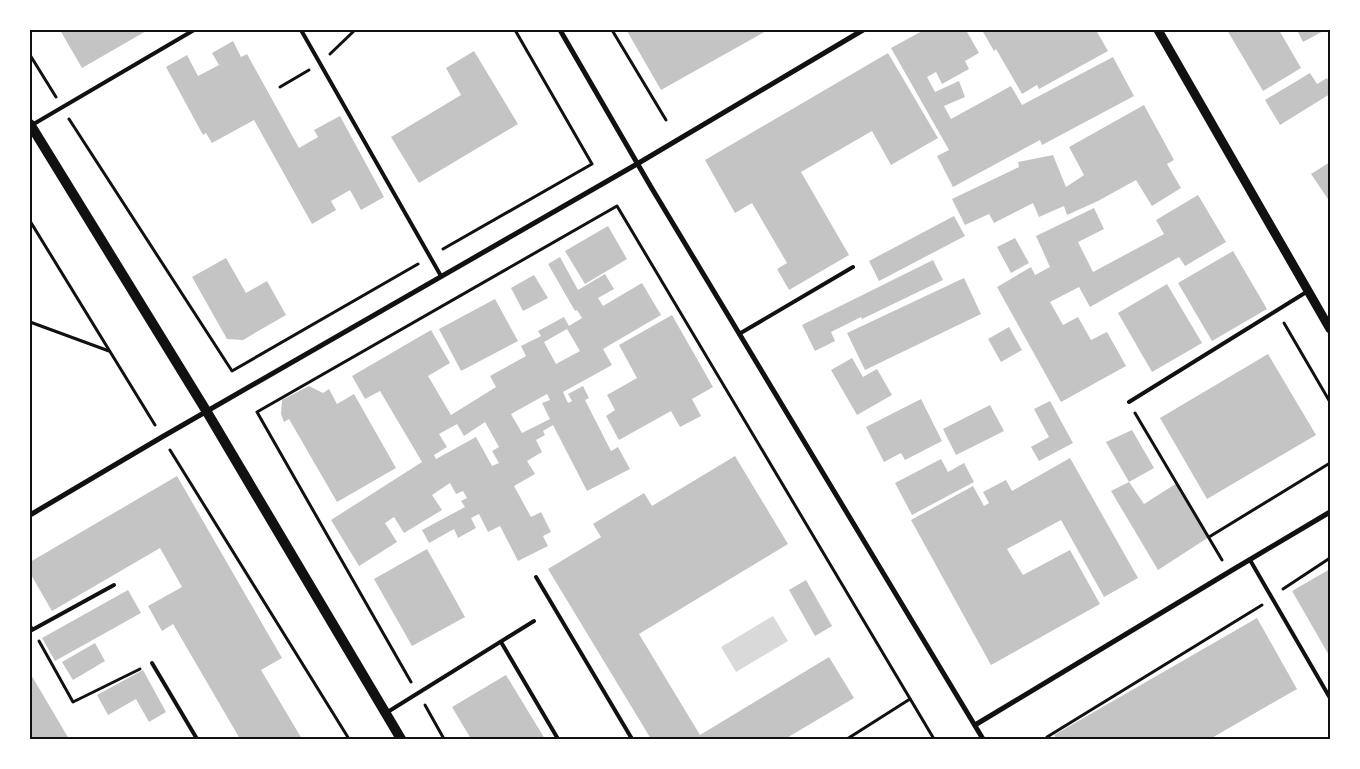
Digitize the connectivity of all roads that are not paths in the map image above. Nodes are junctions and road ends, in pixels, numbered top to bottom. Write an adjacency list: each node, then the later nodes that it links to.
1 (194, 30): 6 (lane)
2 (301, 30): 9 (lane)
3 (560, 30): 7 (street)
4 (863, 30): 7 (street)
5 (1158, 30): 10 (street)
6 (30, 125): 14 (main road)
7 (637, 164): 9 (street); 12 (street)
8 (853, 267): 12 (lane)
9 (441, 276): 14 (street)
10 (1308, 291): 11 (street); 13 (lane)
11 (1330, 329)
12 (739, 334): 26 (street)
13 (1129, 402)
14 (207, 412): 16 (street); 25 (main road)
15 (1330, 512): 17 (street)
16 (30, 515)
17 (1250, 560): 24 (lane); 26 (street)
18 (536, 577): 30 (lane)
19 (114, 585): 21 (lane)
20 (534, 621): 22 (lane)
21 (31, 628)
22 (501, 642): 25 (lane); 29 (lane)
23 (152, 663): 27 (lane)
24 (1330, 698)
25 (386, 713): 28 (main road)
26 (975, 725): 31 (street)
27 (197, 739)
28 (401, 739)
29 (558, 739)
30 (632, 739)
31 (983, 739)

